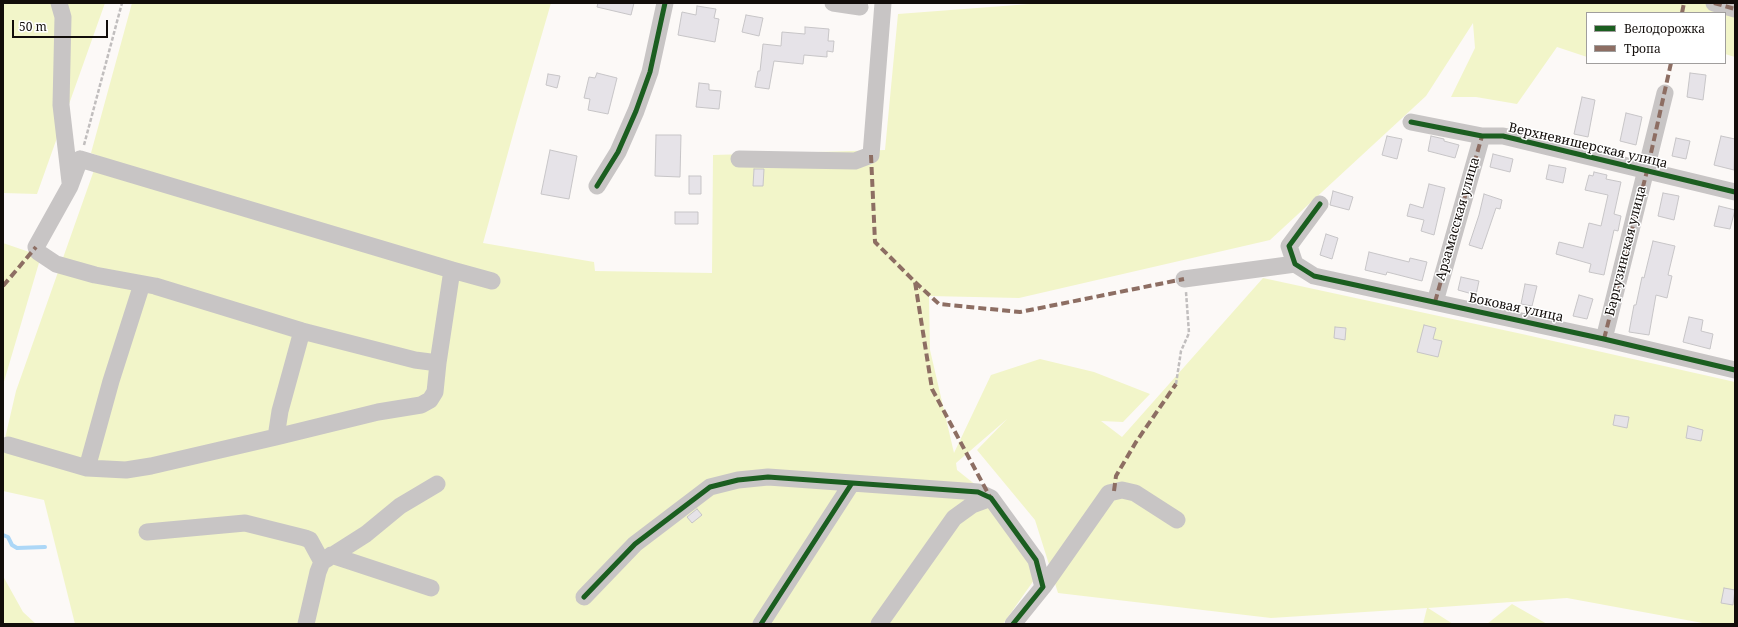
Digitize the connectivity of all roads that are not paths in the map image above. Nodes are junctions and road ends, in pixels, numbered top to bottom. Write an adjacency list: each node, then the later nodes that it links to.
1 (665, 3): 14 (street)
2 (833, 3): 5 (street)
3 (883, 3): 11 (street)
4 (1714, 3): 7 (street)
5 (860, 7)
6 (64, 8): 13 (street)
7 (1735, 9)
8 (1665, 93): 12 (street, Баргузинская улица)
9 (1411, 122): 10 (street, Верхневишерская улица)
10 (1482, 136): 12 (street, Верхневишерская улица); 22 (street, Арзамасская улица)
11 (739, 159)
12 (1647, 171): 15 (street, Верхневишерская улица); 24 (street, Баргузинская улица)
13 (70, 186): 18 (street); 21 (street)
14 (597, 186)
15 (1735, 192)
16 (1320, 204): 17 (street)
17 (1295, 264): 19 (street); 22 (street, Боковая улица)
18 (452, 270): 20 (street); 25 (street)
19 (1184, 279)
20 (492, 282)
21 (142, 284): 23 (street); 29 (street)
22 (1435, 302): 24 (street, Боковая улица)
23 (302, 330): 25 (street); 27 (street)
24 (1604, 339): 26 (street, Боковая улица)
25 (438, 363): 27 (street)
26 (1735, 370)
27 (276, 437): 29 (street)
28 (8, 445): 29 (street)
29 (87, 468)
30 (852, 483): 32 (street); 38 (street); 40 (street)
31 (437, 484): 35 (street)
32 (991, 498): 36 (street); 41 (street)
33 (1177, 520): 36 (street)
34 (147, 532): 35 (street)
35 (326, 558): 37 (street); 39 (street)
36 (1043, 587): 42 (street)
37 (431, 588)
38 (584, 597)
39 (306, 624)
40 (761, 624)
41 (880, 624)
42 (1013, 624)

